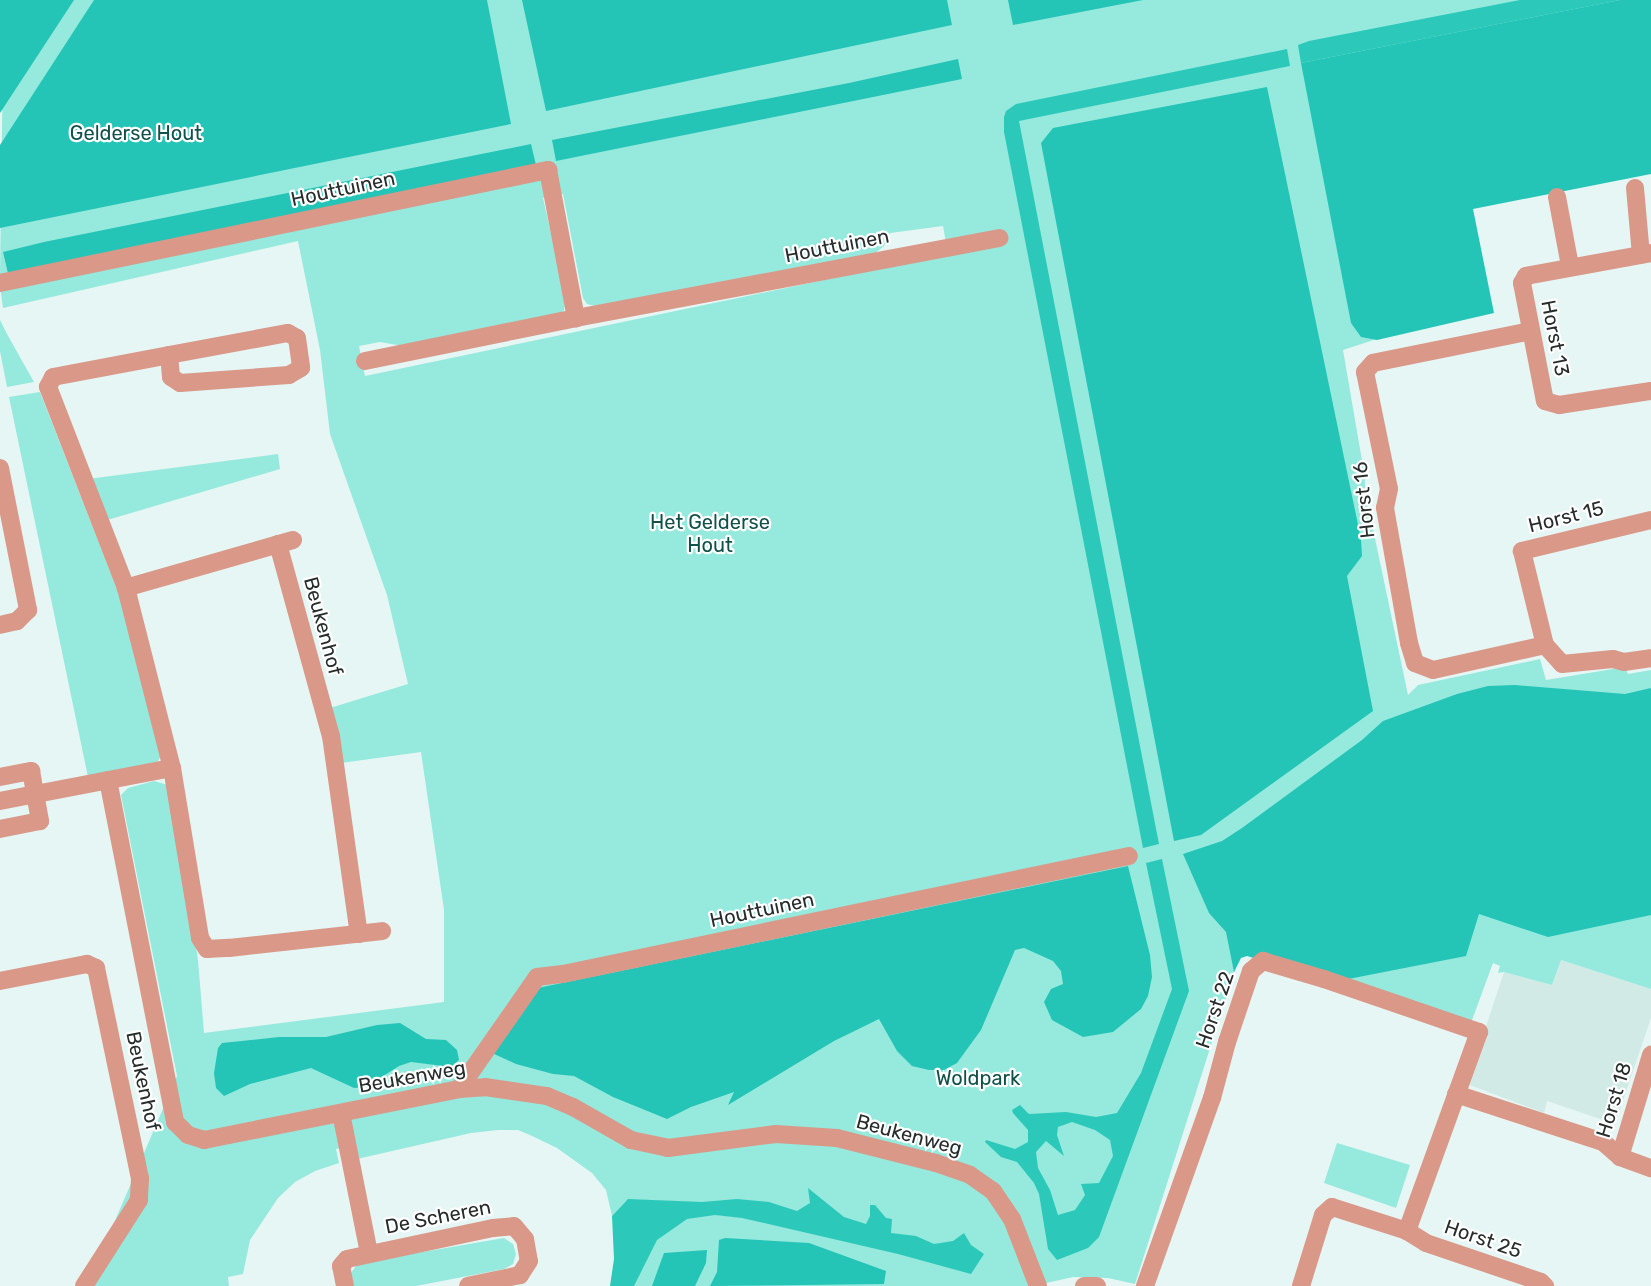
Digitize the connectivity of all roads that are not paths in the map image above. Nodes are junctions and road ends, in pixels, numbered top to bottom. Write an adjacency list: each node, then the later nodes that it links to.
1 (1635, 188): 4 (street)
2 (1557, 197): 5 (street)
3 (1000, 238): 7 (street, Houttuinen)
4 (1646, 254): 5 (street)
5 (1570, 266): 8 (street, Horst 13)
6 (0, 283): 7 (street, Houttuinen)
7 (576, 318): 10 (street, Houttuinen)
8 (1531, 331): 11 (street, Horst 13); 16 (street, Horst 16)
9 (169, 355): 9 (street); 14 (street)
10 (365, 361)
11 (1651, 392)
12 (0, 468): 15 (street)
13 (1651, 520): 16 (street, Horst 15)
14 (126, 588): 18 (street); 26 (street, Beukenhof)
15 (0, 625)
16 (1545, 645): 17 (street)
17 (1651, 658)
18 (172, 768): 20 (street); 26 (street)
19 (0, 777): 21 (street)
20 (108, 780): 21 (street); 31 (street, Beukenweg)
21 (35, 794): 22 (street); 23 (street)
22 (0, 801)
23 (0, 829)
24 (1129, 856): 29 (street, Houttuinen)
25 (382, 931): 26 (street)
26 (359, 934)
27 (0, 981): 36 (street, Beukenhof)
28 (1651, 1055): 32 (street, Horst 18)
29 (459, 1089): 31 (street, Beukenweg); 39 (street, Beukenweg)
30 (1456, 1094): 32 (street); 34 (street, Horst 22); 42 (street, Horst 22)
31 (341, 1113): 35 (street, De Scheren)
32 (1620, 1157): 33 (street)
33 (1651, 1168)
34 (1407, 1231): 43 (street, Horst 25); 44 (street, Horst 25)
35 (369, 1253): 37 (street, De Scheren); 38 (street, De Scheren)
36 (84, 1286)
37 (345, 1286)
38 (468, 1286)
39 (1038, 1286)
40 (1084, 1286): 41 (street)
41 (1097, 1286)
42 (1144, 1286)
43 (1301, 1286)
44 (1545, 1286)

